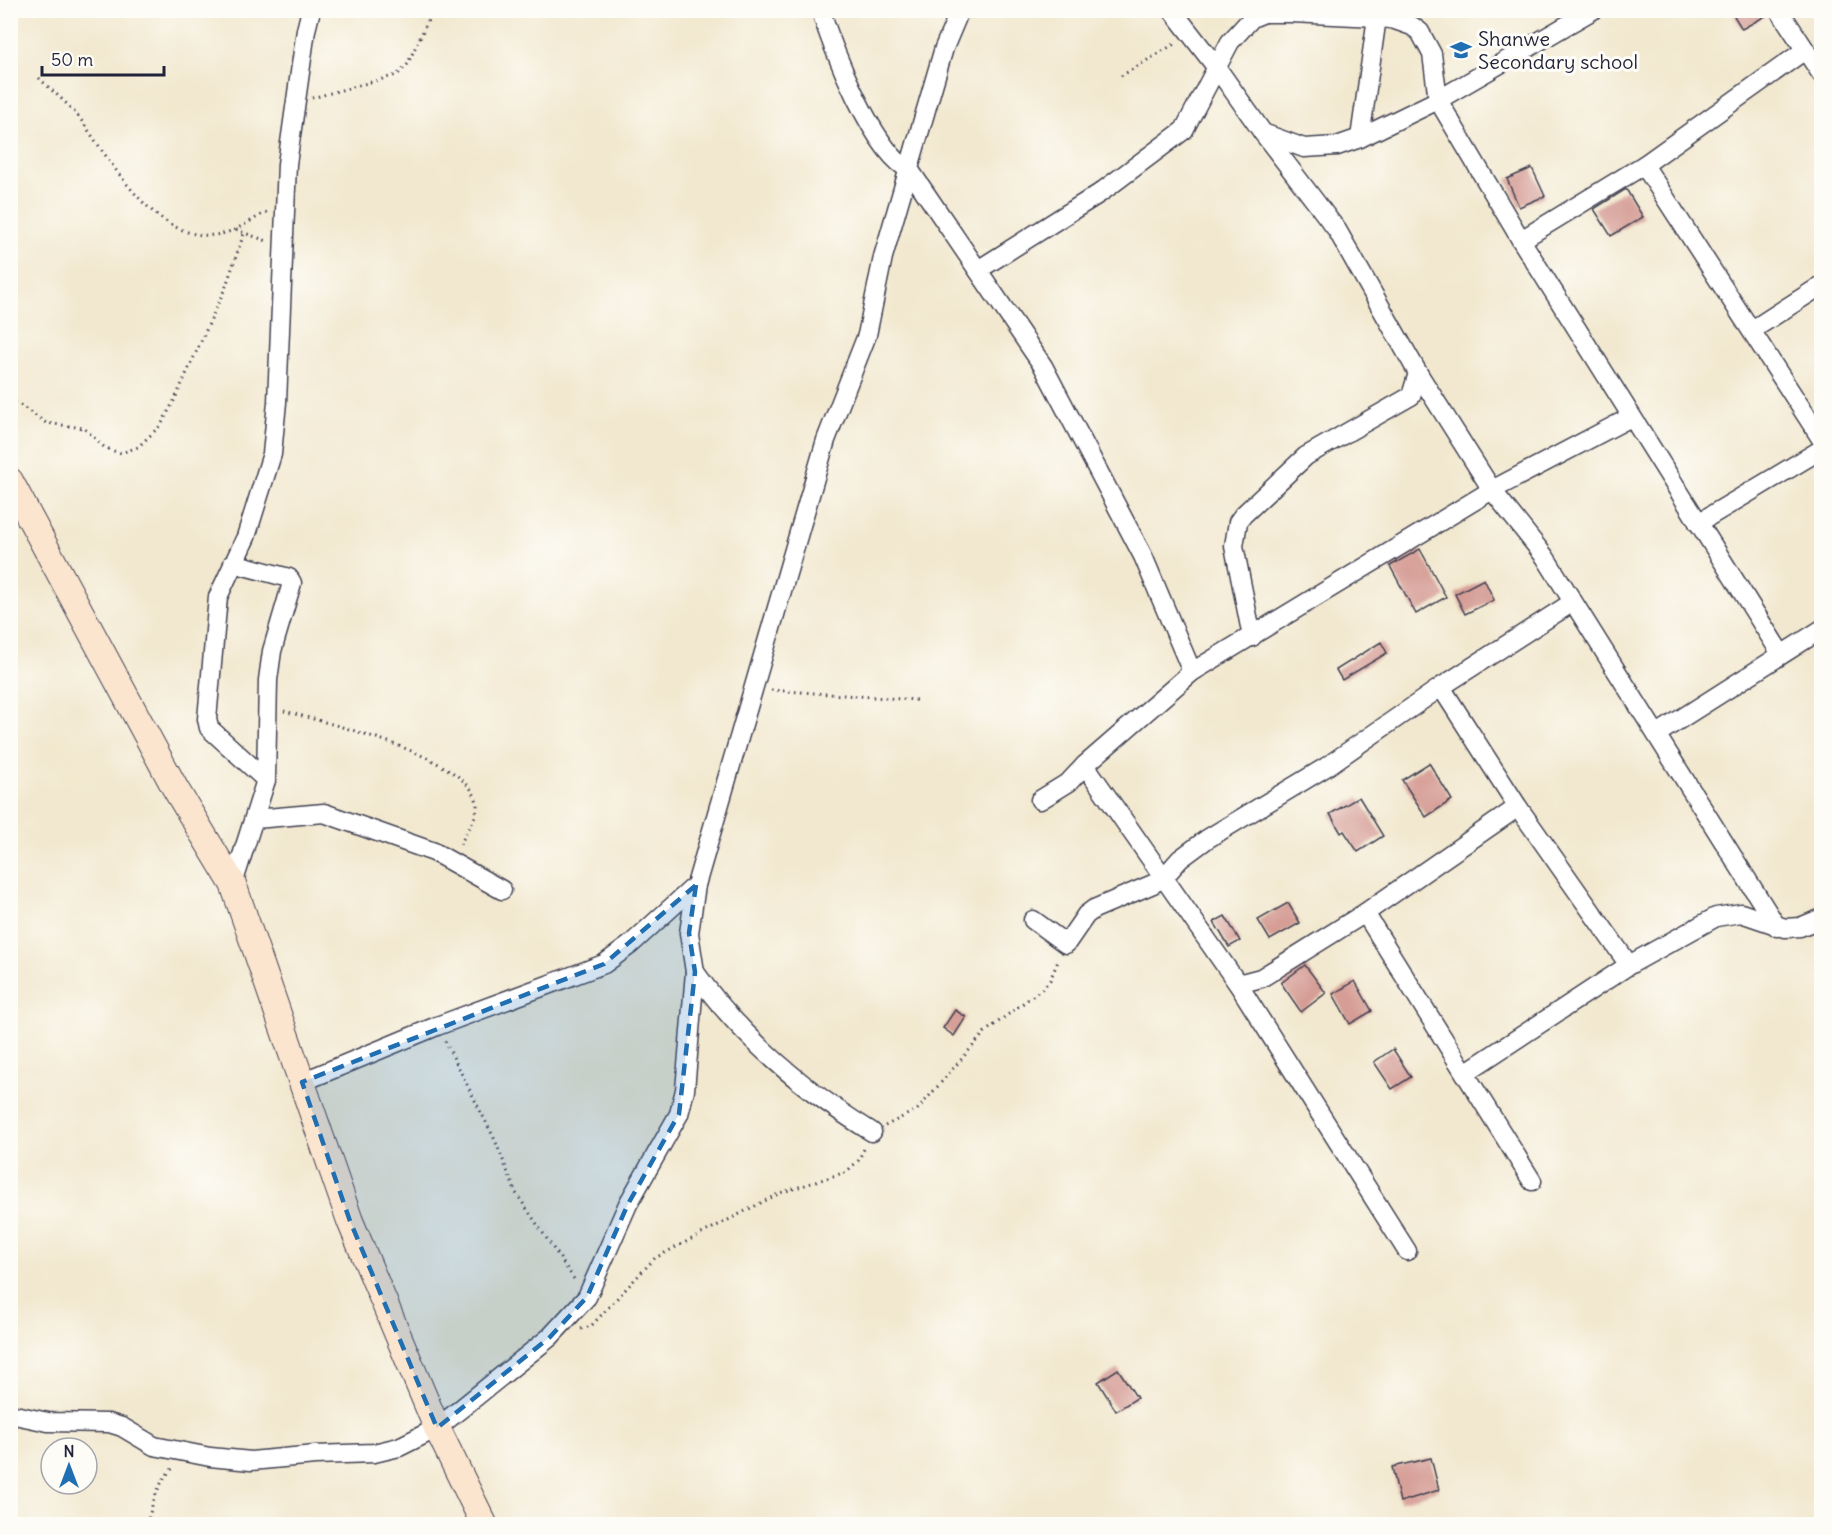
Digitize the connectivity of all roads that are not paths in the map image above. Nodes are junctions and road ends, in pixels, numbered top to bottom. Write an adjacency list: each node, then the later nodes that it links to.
1 (312, 10): 27 (street)
2 (821, 10): 15 (street)
3 (960, 10): 15 (street)
4 (1172, 10): 9 (street)
5 (1593, 10): 11 (street)
6 (1779, 10): 8 (street)
7 (1377, 17): 9 (street); 11 (street); 13 (street)
8 (1805, 50): 10 (street); 14 (street)
9 (1217, 68): 12 (street); 17 (street)
10 (1821, 75)
11 (1438, 100): 13 (street); 16 (street)
12 (1263, 134): 13 (street); 20 (street)
13 (1360, 138)
14 (1644, 165): 16 (street); 19 (street)
15 (909, 169): 17 (street); 42 (street)
16 (1521, 240): 21 (street)
17 (978, 270): 32 (street)
18 (1821, 285): 19 (street)
19 (1752, 330): 22 (street)
20 (1418, 373): 25 (street); 30 (street)
21 (1631, 417): 25 (street); 26 (street)
22 (1821, 440)
23 (1821, 449): 26 (street)
24 (10, 481): 41 (street)
25 (1492, 490): 28 (street); 30 (street)
26 (1698, 523): 31 (street)
27 (233, 563): 36 (street); 36 (street)
28 (1573, 602): 33 (street); 34 (street)
29 (1821, 629): 31 (street)
30 (1252, 637): 32 (street)
31 (1781, 654): 34 (street)
32 (1192, 672): 35 (street)
33 (1441, 687): 38 (street); 40 (street)
34 (1657, 734): 47 (street)
35 (1085, 765): 37 (street); 40 (street)
36 (266, 780): 39 (street)
37 (1040, 800)
38 (1518, 807): 44 (street); 48 (street)
39 (255, 819): 41 (street); 43 (street)
40 (1165, 876): 46 (street); 50 (street)
41 (234, 884): 52 (street)
42 (696, 885): 49 (street); 52 (street)
43 (502, 890)
44 (1365, 913): 50 (street); 51 (street)
45 (1821, 918): 47 (street)
46 (1033, 920)
47 (1778, 927): 48 (street)
48 (1629, 965): 51 (street)
49 (695, 972): 53 (street); 57 (street)
50 (1238, 984): 55 (street)
51 (1465, 1073): 54 (street)
52 (302, 1082): 57 (street)
53 (872, 1132)
54 (1532, 1181)
55 (1407, 1251)
56 (10, 1414): 57 (street)
57 (437, 1428): 58 (street)
58 (484, 1524)

